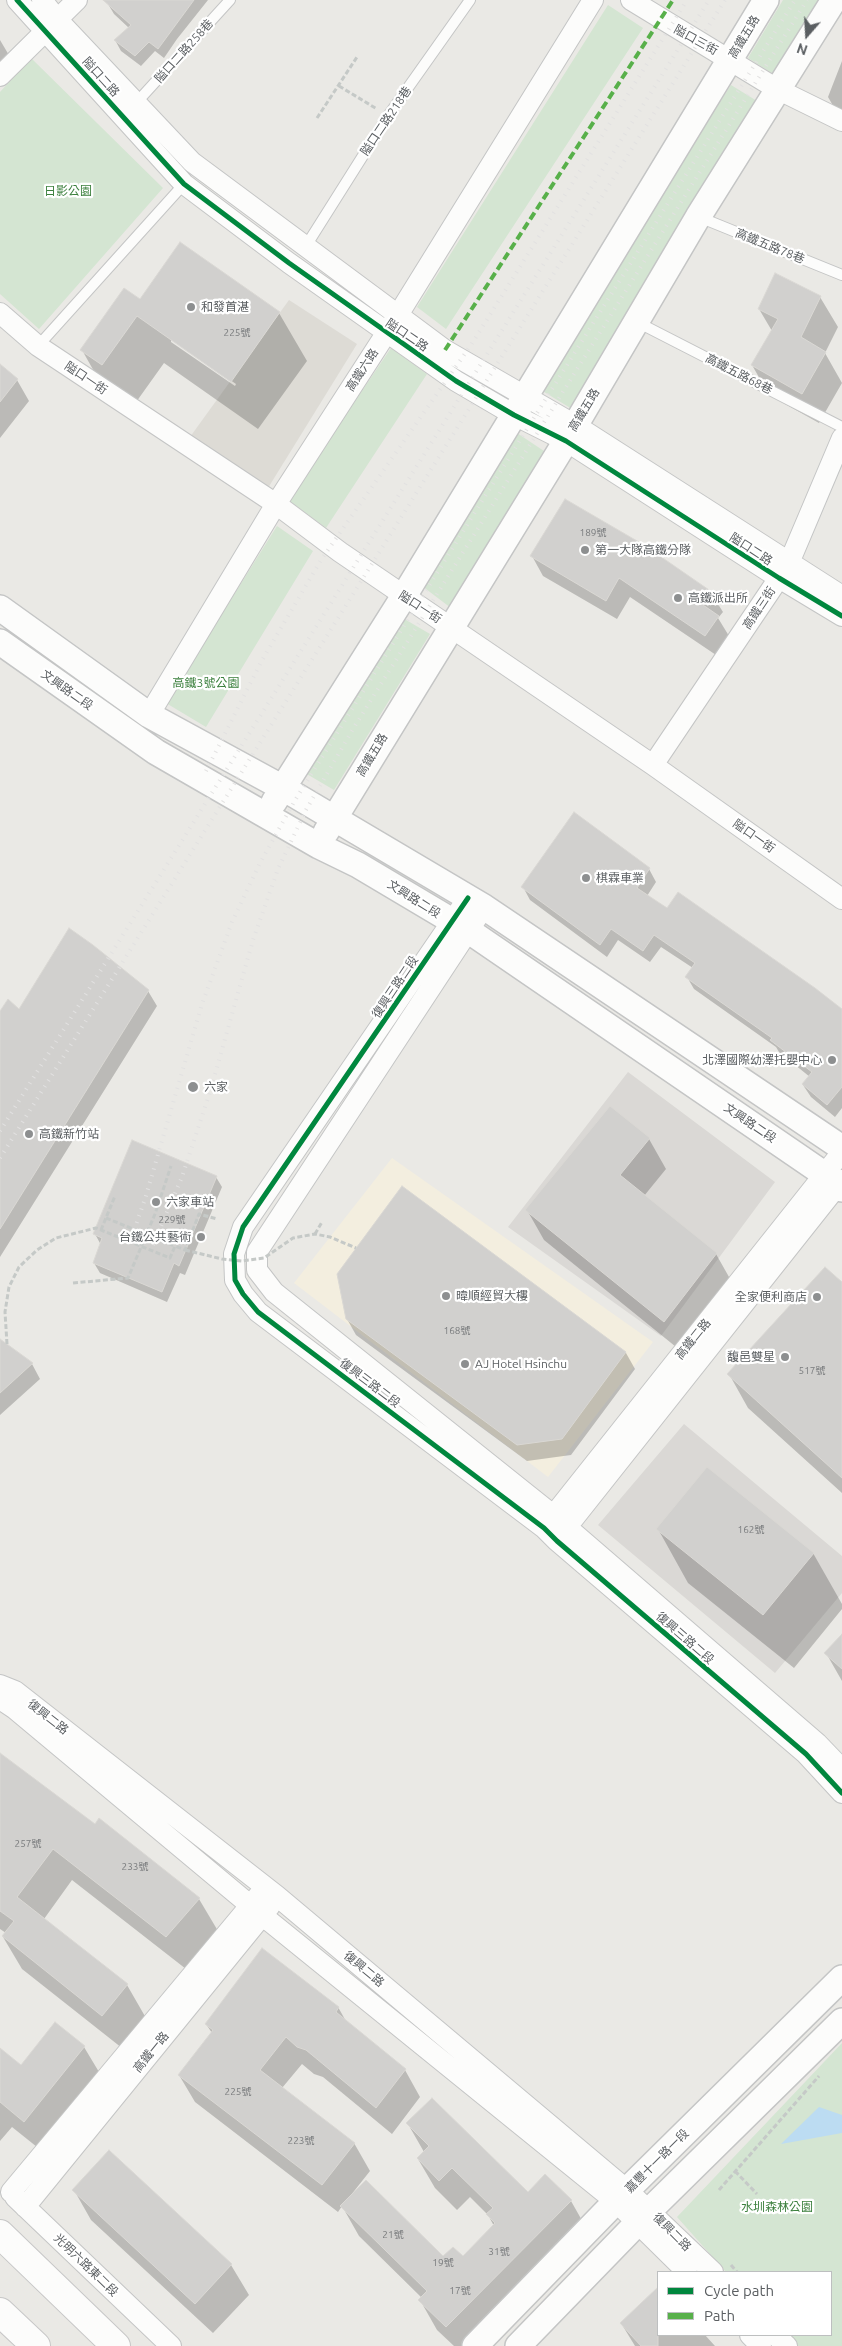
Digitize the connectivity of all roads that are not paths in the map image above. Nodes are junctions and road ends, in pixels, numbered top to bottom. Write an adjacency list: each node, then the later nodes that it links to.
1 (17, 0): 10 (street, 隘口二路)
2 (42, 0): 10 (street, 隘口二路)
3 (77, 0): 10 (street)
4 (230, 0): 14 (lane, 隘口二路258巷)
5 (470, 0): 18 (lane, 隘口二路218巷)
6 (593, 0): 21 (street, 高鐵六路)
7 (631, 0): 11 (street, 隘口三街)
8 (766, 0): 11 (street, 高鐵五路)
9 (834, 0): 13 (street, 高鐵五路)
10 (51, 25): 12 (street); 14 (street, 隘口二路); 16 (street, 隘口二路)
11 (730, 59): 13 (street, 隘口三街); 26 (street, 高鐵五路)
12 (0, 76)
13 (776, 89): 15 (street, 隘口三街); 17 (street, 高鐵五路)
14 (137, 102): 18 (street, 隘口二路)
15 (842, 121)
16 (184, 184): 23 (street, 隘口二路); 24 (lane)
17 (698, 216): 19 (lane, 高鐵五路78巷); 22 (street, 高鐵五路)
18 (306, 246): 21 (street, 隘口二路)
19 (842, 275)
20 (0, 313): 24 (street, 隘口一街)
21 (398, 316): 23 (street, 高鐵六路); 25 (street, 隘口二路)
22 (637, 322): 27 (lane, 高鐵五路68巷); 28 (street, 高鐵五路)
23 (386, 333): 25 (street, 隘口二路); 30 (street, 高鐵六路)
24 (38, 346): 30 (street, 隘口一街)
25 (440, 358): 26 (street, 隘口二路)
26 (520, 406): 28 (street, 隘口二路); 32 (street, 高鐵五路)
27 (842, 427)
28 (571, 433): 31 (street, 隘口二路); 36 (street, 高鐵五路)
29 (842, 438): 31 (street, 高鐵三街)
30 (276, 504): 32 (street, 隘口一街); 38 (street, 高鐵六路)
31 (784, 570): 33 (street, 隘口二路); 35 (street, 隘口二路); 39 (street, 高鐵三街)
32 (404, 596): 36 (street, 隘口一街); 40 (street, 高鐵五路)
33 (842, 596)
34 (0, 608): 38 (street)
35 (842, 616)
36 (451, 627): 39 (street, 隘口一街); 42 (street, 高鐵五路)
37 (0, 642): 41 (street, 文興路二段)
38 (149, 715): 40 (street)
39 (653, 765): 44 (street, 隘口一街)
40 (283, 788): 41 (street, 高鐵五路); 42 (street)
41 (265, 814): 43 (street, 文興路二段)
42 (334, 818): 43 (street, 高鐵五路); 45 (street)
43 (319, 846): 46 (street, 文興路二段)
44 (842, 899)
45 (476, 903): 46 (street, 復興三路二段); 47 (street)
46 (460, 926): 49 (street, 文興路二段); 50 (street, 復興三路二段)
47 (842, 1148)
48 (842, 1152): 49 (street, 高鐵二路)
49 (837, 1182): 50 (street, 高鐵二路)
50 (555, 1528): 53 (street, 復興三路二段); 54 (street, 復興三路二段)
51 (0, 1685): 55 (street, 復興二路)
52 (0, 1699): 56 (street, 復興二路)
53 (842, 1769)
54 (842, 1792)
55 (271, 1892): 56 (street, 高鐵一路); 60 (street, 復興二路)
56 (257, 1911): 59 (street, 高鐵一路); 60 (street, 復興二路); 61 (street, 高鐵一路)
57 (842, 1978): 60 (street, 嘉豐十一路一段)
58 (842, 2021): 62 (street)
59 (5, 2188): 61 (street, 光明六路東二段)
60 (622, 2196): 62 (street, 復興二路); 72 (street, 嘉豐十一路一段)
61 (25, 2206): 71 (street, 光明六路東二段)
62 (644, 2217): 64 (street, 復興二路); 65 (street, 復興二路); 73 (street)
63 (0, 2234): 70 (main road)
64 (687, 2271)
65 (712, 2271)
66 (0, 2312): 69 (main road)
67 (751, 2336): 74 (street)
68 (776, 2336): 75 (street)
69 (36, 2346)
70 (116, 2346)
71 (171, 2346)
72 (475, 2346)
73 (518, 2346)
74 (761, 2346)
75 (787, 2346)

